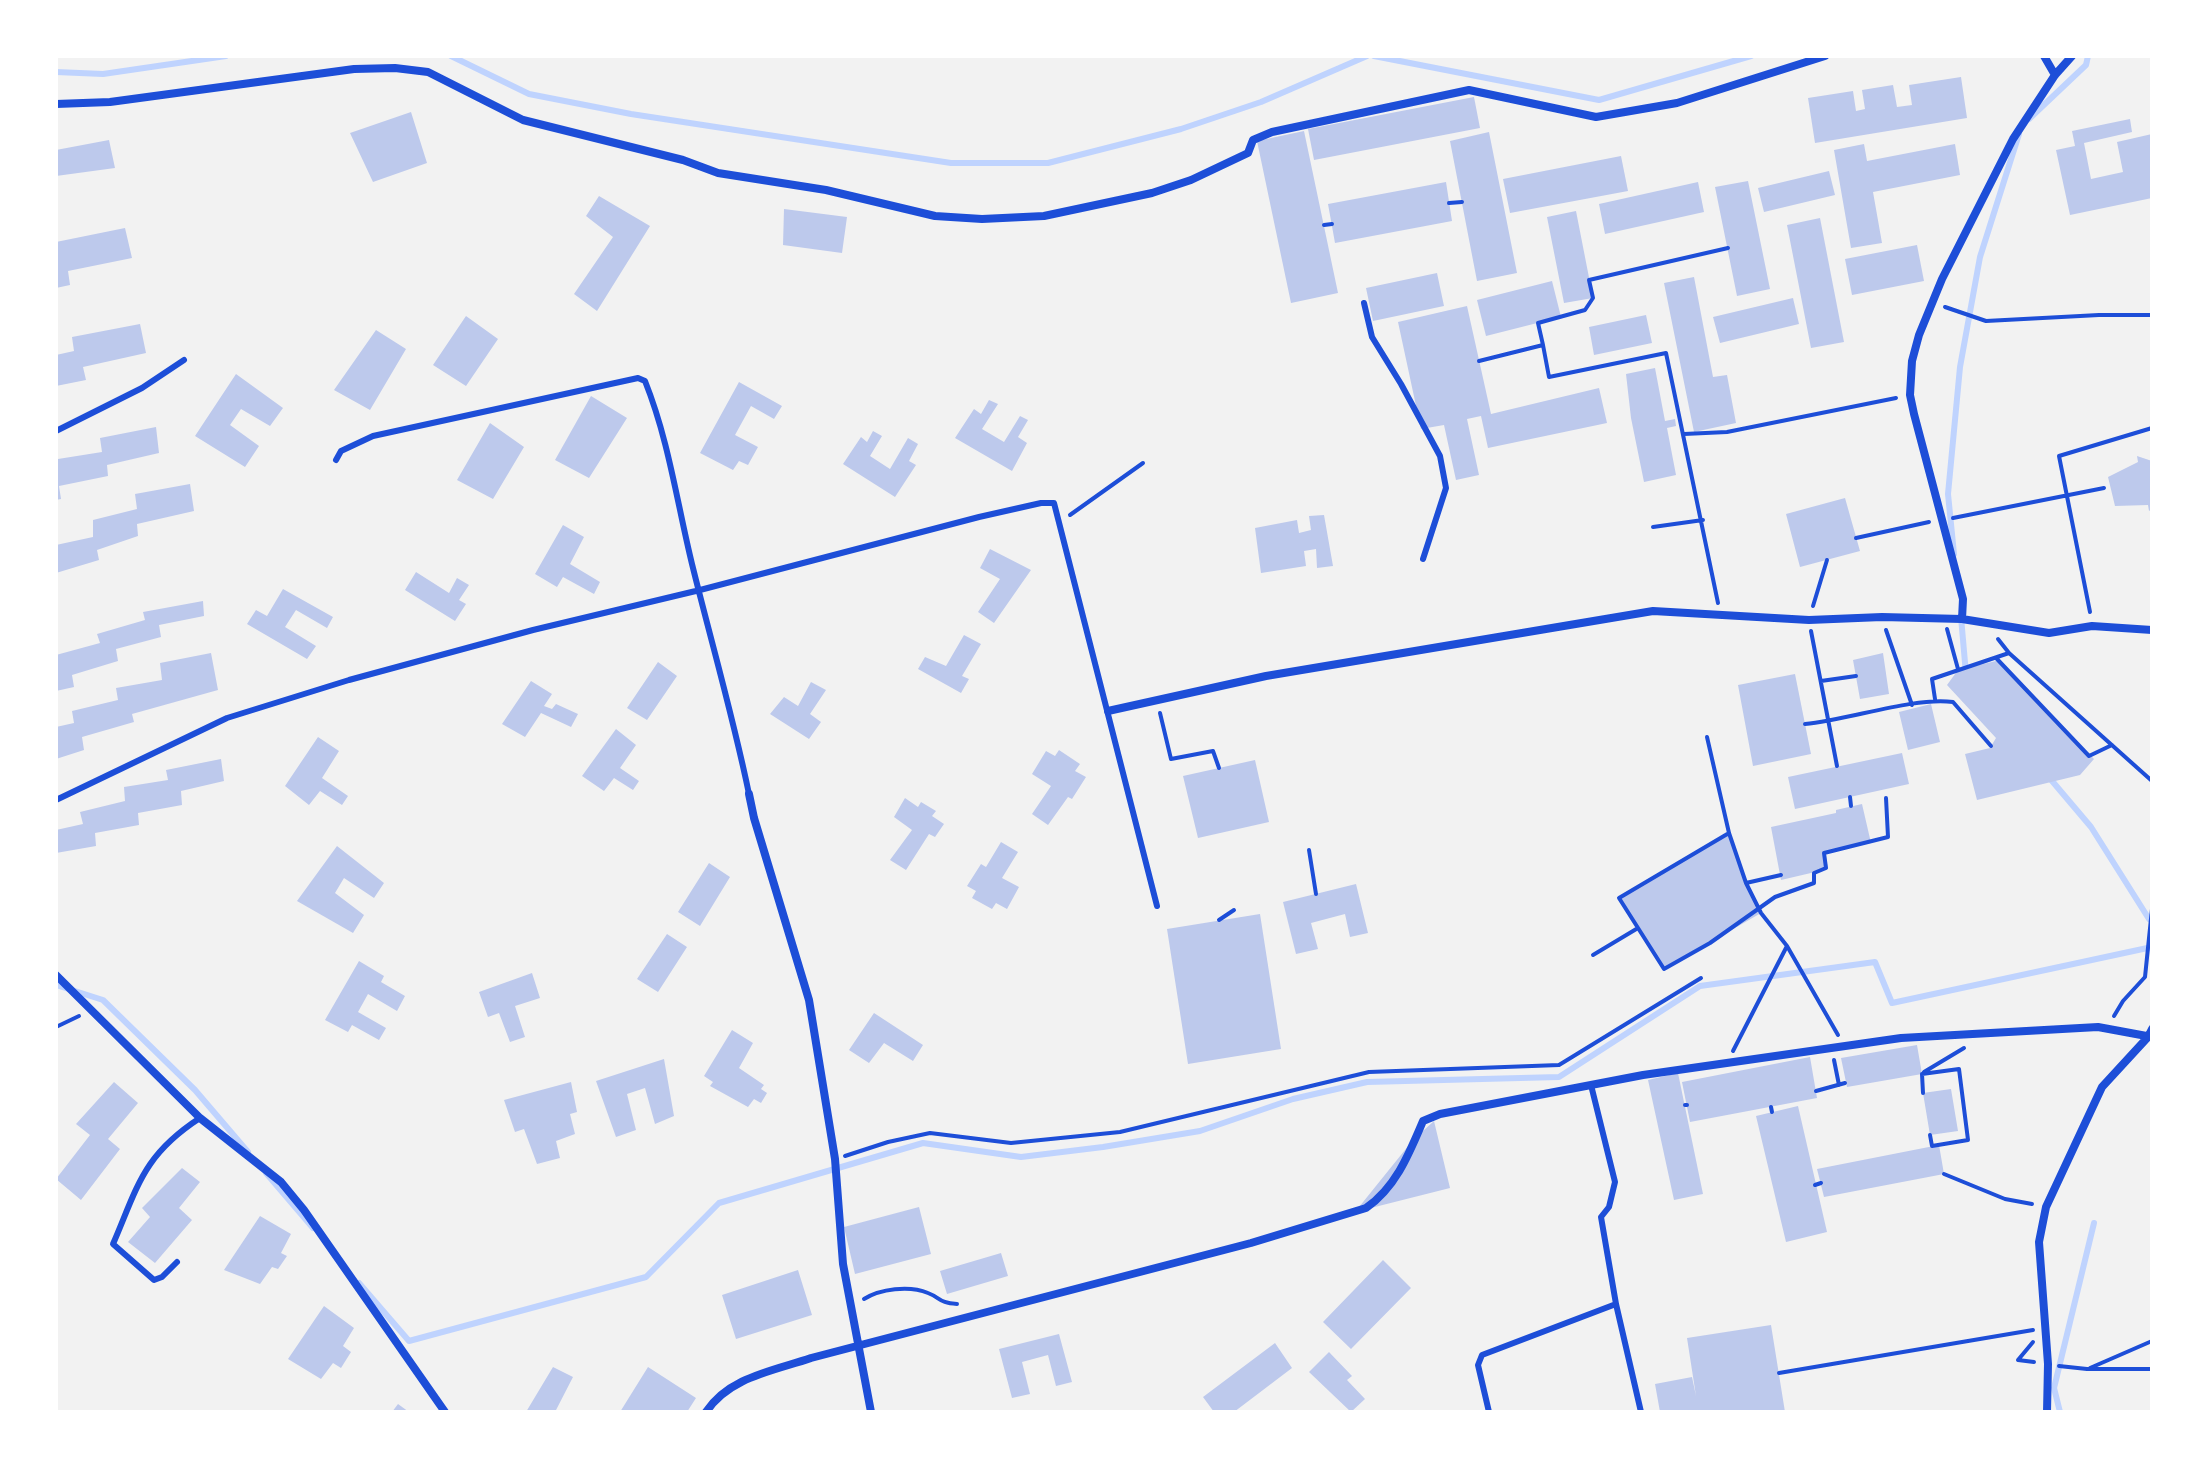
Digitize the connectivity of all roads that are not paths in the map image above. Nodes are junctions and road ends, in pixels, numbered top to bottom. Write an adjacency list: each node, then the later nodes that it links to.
1 (1825, 56): 5 (street)
2 (2044, 56): 4 (street)
3 (2072, 56): 4 (street)
4 (2055, 75): 12 (street)
5 (56, 104)
6 (1364, 303): 10 (lane)
7 (184, 360): 8 (lane)
8 (56, 431)
9 (336, 460): 11 (lane)
10 (1423, 559)
11 (700, 590): 14 (lane); 15 (lane); 16 (lane)
12 (1962, 619): 13 (street); 14 (street)
13 (2152, 630)
14 (1108, 711): 17 (lane)
15 (749, 794): 24 (street)
16 (56, 800)
17 (1157, 906)
18 (56, 975): 21 (street)
19 (2151, 1034): 20 (street); 30 (street)
20 (1591, 1085): 23 (lane); 24 (street)
21 (200, 1118): 22 (lane); 25 (street)
22 (177, 1262)
23 (1616, 1304): 28 (lane); 29 (lane)
24 (857, 1345): 26 (street); 27 (street)
25 (445, 1412)
26 (706, 1412)
27 (871, 1412)
28 (1489, 1412)
29 (1641, 1412)
30 (2047, 1412)

